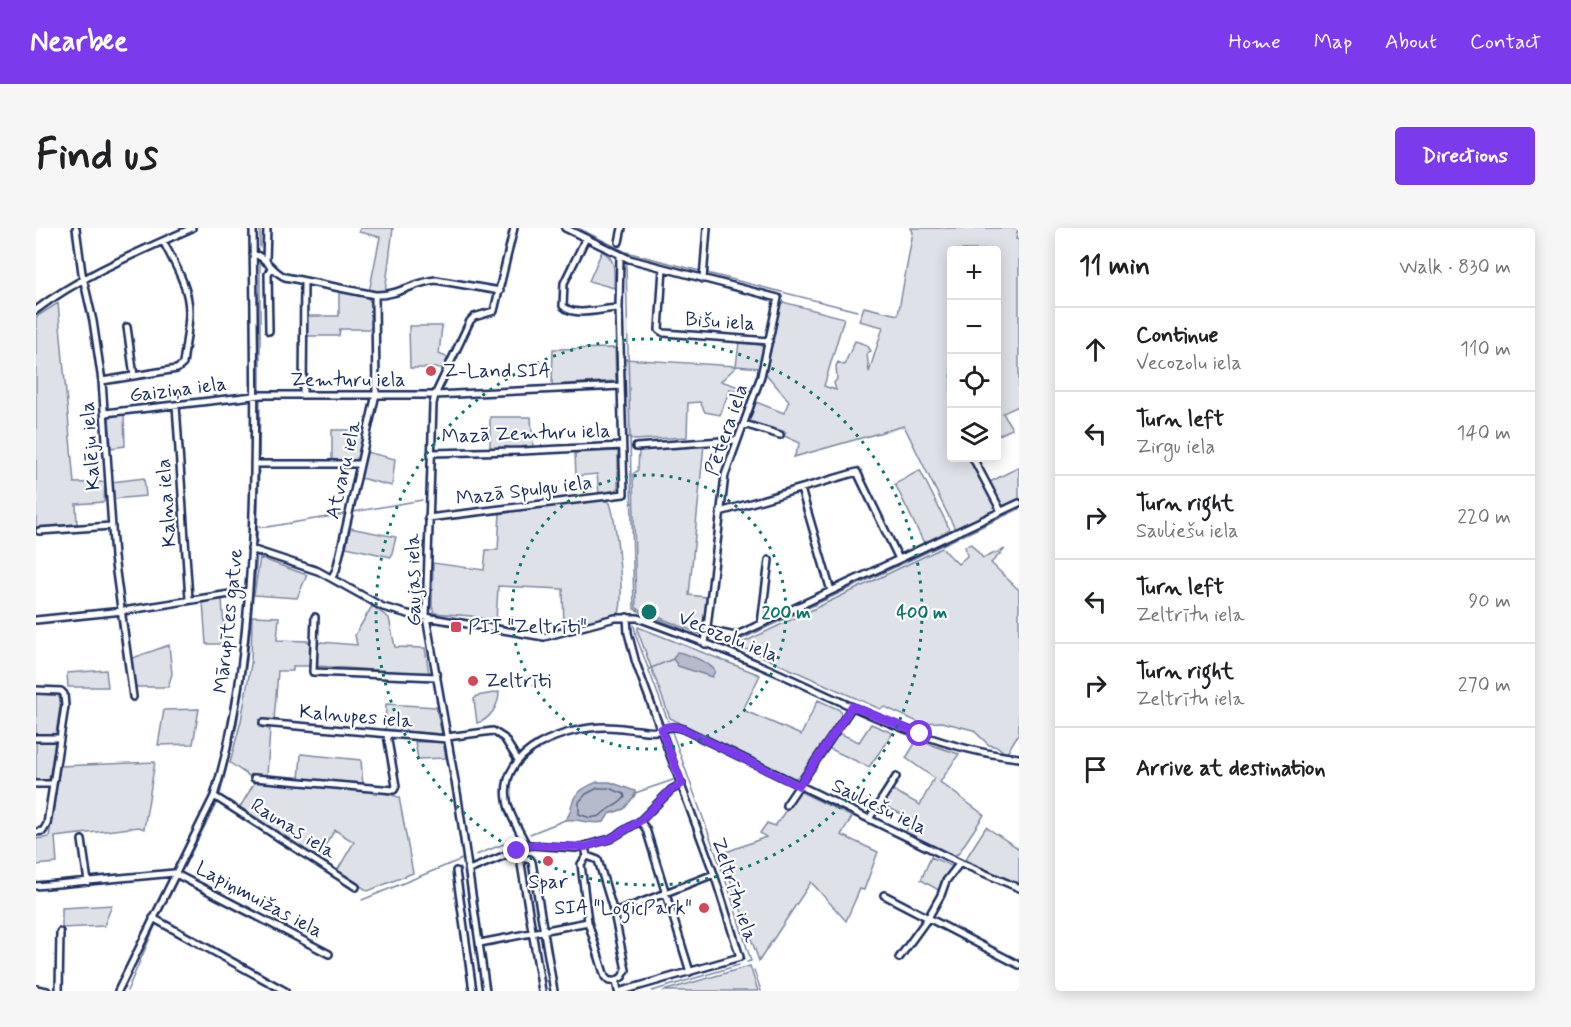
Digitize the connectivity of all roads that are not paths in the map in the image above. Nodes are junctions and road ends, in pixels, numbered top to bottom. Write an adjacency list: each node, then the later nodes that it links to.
1 (76, 228): 19 (street, Kalēju iela)
2 (192, 228): 10 (street)
3 (253, 228): 13 (street, Mārupītes gatve)
4 (267, 228): 12 (street)
5 (514, 228): 21 (street, Gaujas iela)
6 (565, 228): 9 (street)
7 (622, 228): 11 (street)
8 (707, 228): 18 (street)
9 (586, 238): 14 (street); 23 (street)
10 (163, 241): 19 (street); 28 (street)
11 (619, 242)
12 (267, 248): 13 (street); 15 (street)
13 (256, 254): 15 (street); 34 (street, Mārupītes gatve)
14 (620, 256): 17 (street); 23 (street)
15 (266, 262): 16 (street)
16 (271, 268): 20 (street); 26 (street)
17 (663, 268): 18 (street); 27 (street, Bišu iela)
18 (703, 279): 27 (street, Pētera iela)
19 (84, 280): 24 (street); 29 (street, Kalēju iela)
20 (304, 281): 22 (street); 31 (street)
21 (500, 291): 22 (street); 33 (street, Gaujas iela)
22 (375, 295): 32 (street, Atvaru iela)
23 (619, 308): 30 (street)
24 (36, 310)
25 (127, 327): 28 (street)
26 (269, 331)
27 (769, 341): 37 (street, Pētera iela)
28 (134, 376): 29 (street)
29 (102, 381): 36 (street, Kalēju iela)
30 (621, 386): 33 (street, Zemturu iela); 40 (street)
31 (303, 394): 32 (street, Zemturu iela); 34 (street, Zemturu iela)
32 (376, 394): 33 (street, Zemturu iela); 45 (street, Atvaru iela)
33 (435, 395): 42 (street, Gaujas iela)
34 (255, 396): 35 (street, Gaiziņa iela); 44 (street, Mārupītes gatve)
35 (176, 405): 36 (street, Gaiziņa iela); 59 (street, Kalna iela)
36 (105, 413): 51 (street, Kalēju iela)
37 (744, 424): 38 (street); 39 (street, Pētera iela)
38 (780, 435)
39 (736, 440): 41 (street); 49 (street, Pētera iela)
40 (622, 446): 42 (street, Mazā Zemturu iela); 50 (street, Mazā Spulgu iela)
41 (636, 447)
42 (431, 453): 50 (street, Gaujas iela)
43 (975, 462): 48 (street)
44 (254, 464): 45 (street); 53 (street, Mārupītes gatve)
45 (359, 464): 56 (street, Atvaru iela)
46 (801, 489): 49 (street); 54 (street); 58 (street)
47 (1019, 502): 48 (street)
48 (1001, 511): 54 (street)
49 (720, 512): 66 (street, Pētera iela)
50 (429, 518): 62 (street, Gaujas iela)
51 (111, 526): 52 (street); 60 (street, Kalēju iela)
52 (39, 531)
53 (251, 549): 56 (street, Vecozolu iela); 57 (street, Mārupītes gatve)
54 (899, 558): 58 (street)
55 (769, 560): 65 (street)
56 (332, 578): 62 (street, Vecozolu iela)
57 (249, 591): 59 (street); 86 (street, Mārupītes gatve)
58 (831, 591): 65 (street)
59 (189, 599): 60 (street)
60 (123, 610): 64 (street); 70 (street, Kalēju iela)
61 (315, 616): 68 (street)
62 (426, 617): 63 (street, Vecozolu iela); 68 (street, Gaujas iela)
63 (627, 617): 67 (street, Vecozolu iela); 73 (street, Zeltrītu iela)
64 (36, 620)
65 (761, 624): 66 (street)
66 (707, 630): 67 (street, Pētera iela)
67 (705, 644): 71 (street, Vecozolu iela)
68 (437, 677): 77 (street, Gaujas iela)
69 (36, 690): 76 (street)
70 (132, 696)
71 (852, 706): 78 (street, Vecozolu iela); 85 (street)
72 (263, 723): 74 (street, Kalnupes iela)
73 (661, 729): 79 (street); 84 (street, Zeltrītu iela); 85 (street, Sauliešu iela)
74 (387, 735): 77 (street, Kalnupes iela); 81 (street)
75 (36, 738): 76 (street)
76 (60, 738): 82 (street)
77 (447, 738): 79 (street, Kalnupes iela); 98 (street, Gaujas iela)
78 (1019, 758)
79 (518, 760): 92 (street)
80 (896, 777): 88 (street)
81 (254, 778)
82 (53, 783): 83 (street); 90 (street)
83 (36, 784)
84 (682, 784): 89 (street); 101 (street, Zeltrītu iela)
85 (799, 786): 87 (street); 88 (street, Sauliešu iela)
86 (214, 796): 100 (street, Mārupītes gatve); 104 (street, Raunas iela)
87 (786, 805)
88 (869, 819): 97 (street, Sauliešu iela)
89 (640, 821): 93 (street); 106 (street)
90 (36, 832)
91 (82, 840): 102 (street)
92 (527, 846): 93 (street); 94 (street)
93 (585, 847): 95 (street)
94 (517, 851): 96 (street); 98 (street)
95 (587, 856): 110 (street); 113 (street)
96 (521, 859): 114 (street); 116 (street)
97 (960, 863): 105 (street, Sauliešu iela); 112 (street)
98 (469, 870): 108 (street, Gaujas iela)
99 (456, 871): 109 (street)
100 (174, 873): 102 (street); 111 (street, Mārupītes gatve); 118 (street, Lapiņmuižas iela)
101 (714, 874): 106 (street); 121 (street, Zeltrītu iela)
102 (88, 882): 103 (street)
103 (36, 886)
104 (356, 886)
105 (1019, 888)
106 (665, 893): 110 (street); 121 (street)
107 (884, 896): 112 (street)
108 (474, 907): 109 (street); 117 (street, Gaujas iela)
109 (461, 909): 128 (street)
110 (614, 913): 122 (street)
111 (153, 918): 126 (street, Mārupītes gatve); 127 (street)
112 (928, 918): 119 (street); 120 (street)
113 (588, 922): 114 (street); 122 (street)
114 (544, 931): 116 (street); 131 (street)
115 (60, 932): 125 (street)
116 (531, 933): 117 (street); 130 (street)
117 (480, 943): 129 (street, Gaujas iela)
118 (329, 954)
119 (899, 958)
120 (1019, 965)
121 (690, 972): 132 (street, Zeltrītu iela)
122 (616, 981): 132 (street)
123 (36, 989): 124 (street)
124 (47, 991)
125 (59, 991)
126 (118, 991)
127 (285, 991)
128 (473, 991)
129 (486, 991)
130 (542, 991)
131 (554, 991)
132 (620, 991)

